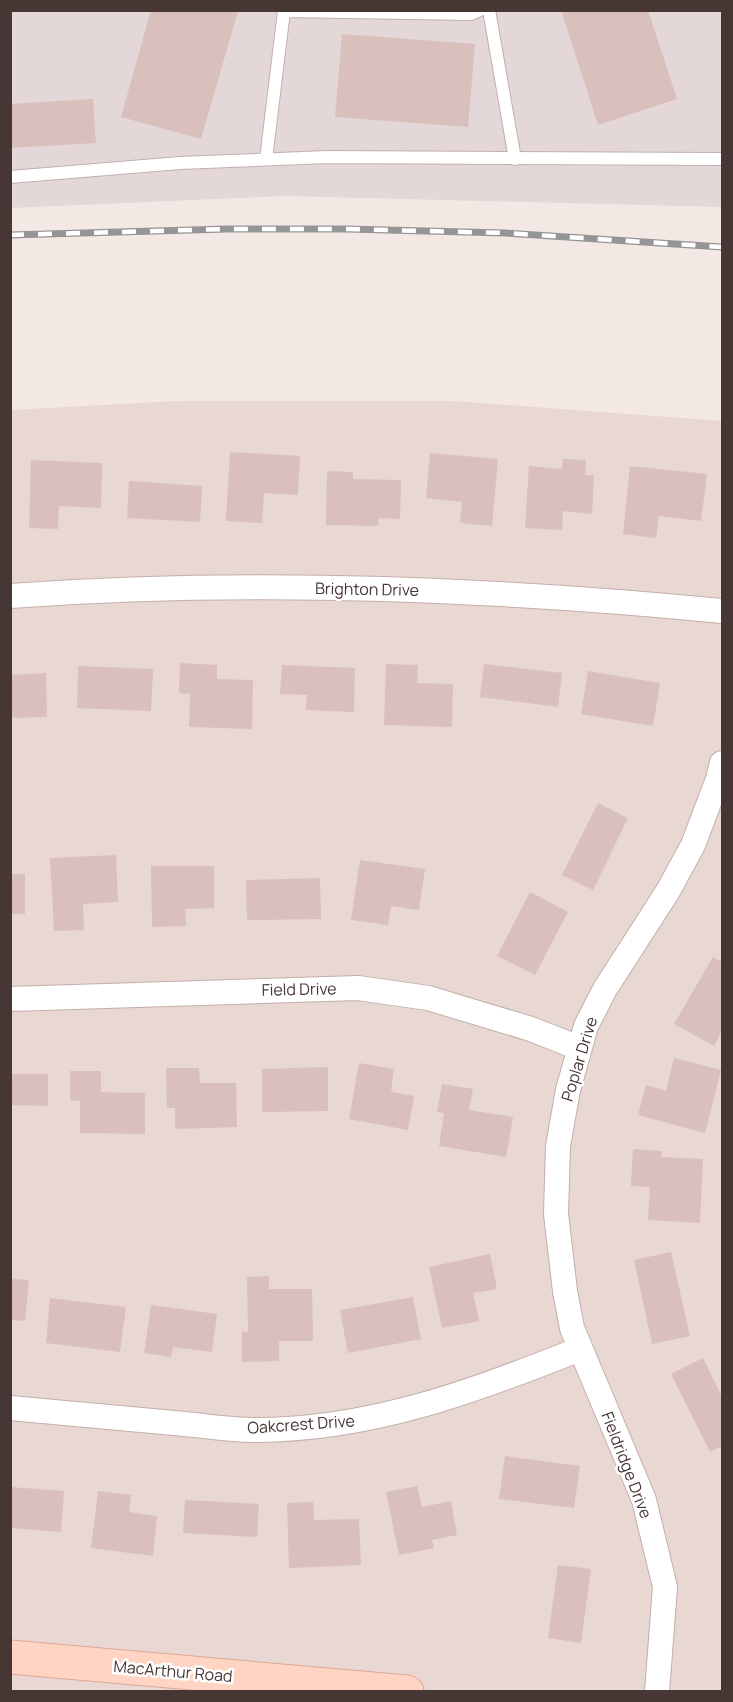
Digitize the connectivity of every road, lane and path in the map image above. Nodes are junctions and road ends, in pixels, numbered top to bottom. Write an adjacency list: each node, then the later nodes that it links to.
1 (480, 10): 3 (lane)
2 (489, 10): 4 (lane)
3 (266, 159): 4 (lane); 6 (lane)
4 (515, 159): 5 (lane)
5 (723, 159)
6 (10, 177)
7 (10, 596): 8 (street, Brighton Drive)
8 (723, 611)
9 (723, 763): 11 (street, Poplar Drive)
10 (10, 999): 11 (street, Field Drive)
11 (579, 1048): 12 (street, Poplar Drive)
12 (580, 1349): 13 (street, Oakcrest Drive); 16 (street, Fieldridge Drive)
13 (10, 1408)
14 (10, 1657): 15 (street, MacArthur Road)
15 (407, 1692)
16 (657, 1692)

